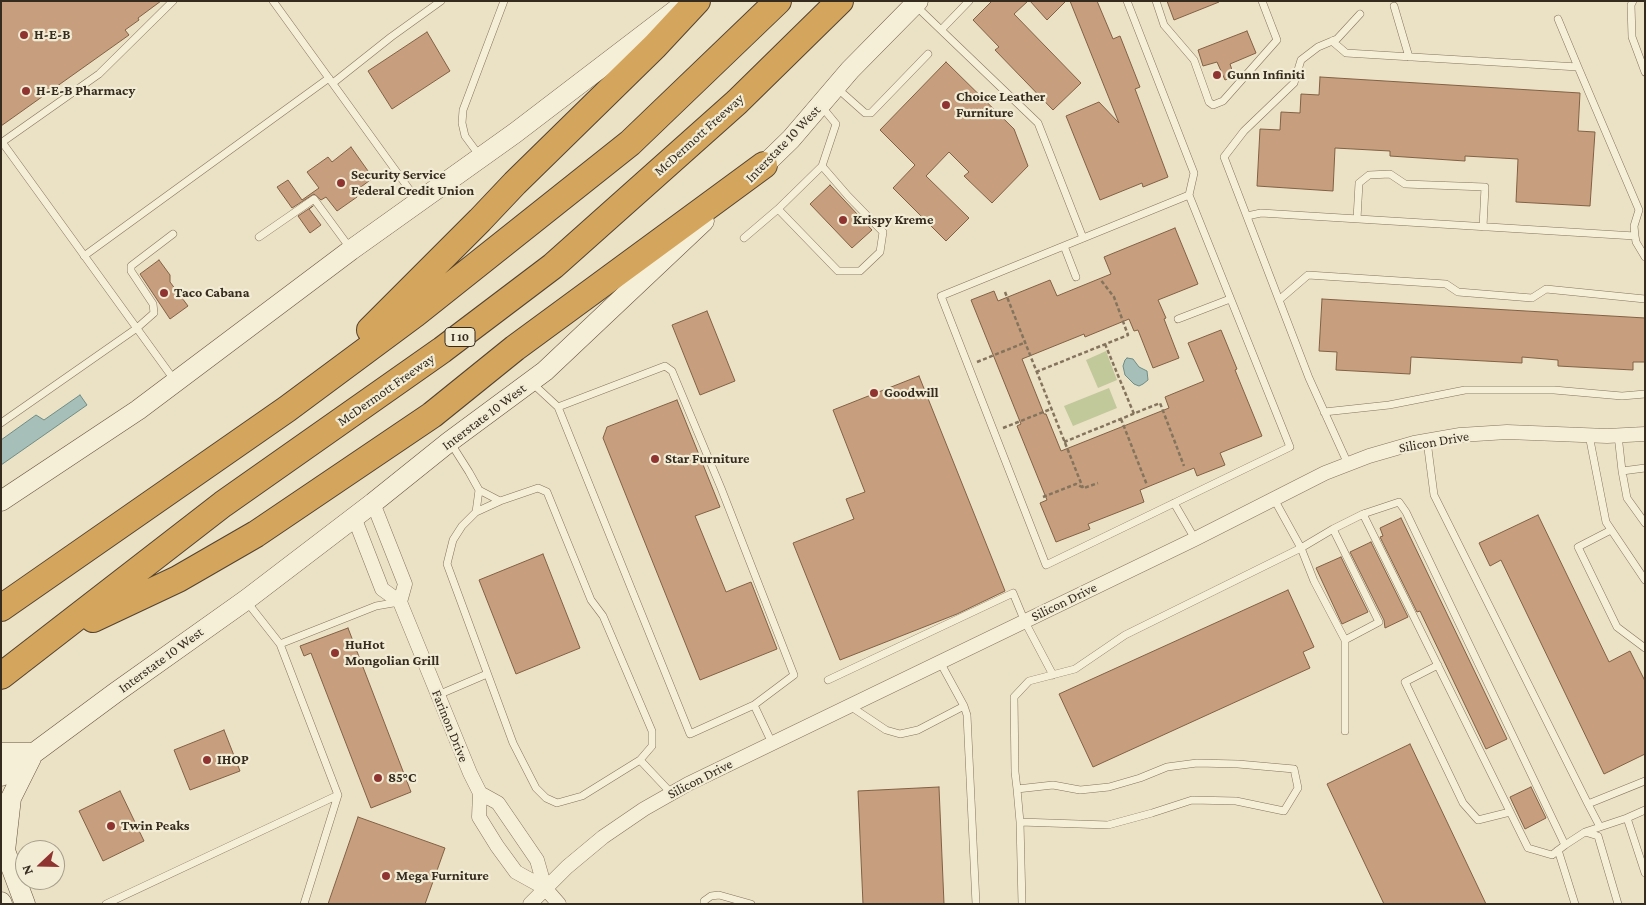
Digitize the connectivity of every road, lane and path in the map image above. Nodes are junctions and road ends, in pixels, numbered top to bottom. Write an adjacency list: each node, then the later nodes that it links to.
1 (173, 1): 26 (lane)
2 (273, 1): 23 (lane)
3 (441, 1): 23 (lane)
4 (504, 1): 27 (lane)
5 (778, 1): 61 (highway)
6 (840, 1): 103 (highway, McDermott Freeway / I 10)
7 (969, 1): 17 (lane)
8 (1127, 1): 30 (lane)
9 (1156, 1): 10 (lane)
10 (1262, 1)
11 (1633, 1): 22 (lane)
12 (917, 3): 17 (lane); 24 (main road, Interstate 10 West)
13 (682, 5): 27 (main road); 61 (highway)
14 (1394, 6): 20 (lane)
15 (1360, 14): 18 (lane)
16 (1558, 19): 21 (lane)
17 (941, 30): 40 (lane)
18 (1332, 41): 20 (lane); 33 (lane)
19 (928, 54): 24 (lane)
20 (1409, 57): 21 (lane)
21 (1578, 68): 37 (lane)
22 (1645, 72)
23 (331, 80): 31 (lane); 43 (lane)
24 (836, 87): 25 (main road, Interstate 10 West)
25 (820, 104): 28 (main road, Interstate 10 West); 29 (lane)
26 (2, 143): 43 (lane)
27 (481, 158): 31 (main road)
28 (764, 165): 58 (main road, Interstate 10 West); 103 (highway)
29 (822, 166): 32 (lane); 32 (lane)
30 (1189, 195): 40 (lane); 48 (lane)
31 (419, 202): 42 (main road)
32 (778, 208): 39 (lane)
33 (1247, 216): 34 (lane); 50 (lane)
34 (1357, 219): 35 (lane); 35 (lane)
35 (1483, 226): 37 (lane)
36 (173, 234): 52 (lane)
37 (1635, 236): 44 (lane)
38 (260, 237): 42 (lane)
39 (744, 238)
40 (1083, 238): 41 (lane)
41 (1064, 246): 45 (lane); 55 (lane)
42 (351, 250): 57 (main road)
43 (84, 256): 52 (lane)
44 (1645, 257)
45 (1076, 277)
46 (1100, 279): 54 (path)
47 (1005, 292): 53 (path)
48 (1230, 299): 51 (lane); 89 (lane)
49 (1645, 299): 50 (lane)
50 (1279, 300): 63 (lane)
51 (1178, 319)
52 (136, 328): 57 (lane); 66 (lane)
53 (1024, 343): 55 (path); 56 (path)
54 (1105, 344): 56 (path); 64 (path)
55 (968, 365): 67 (lane)
56 (1036, 372): 62 (path)
57 (176, 382): 86 (main road)
58 (530, 382): 60 (lane); 72 (main road, Interstate 10 West)
59 (1645, 394): 63 (lane)
60 (558, 407): 114 (lane); 114 (lane)
61 (287, 409): 101 (highway)
62 (1051, 409): 67 (path); 73 (path)
63 (1324, 412): 74 (lane)
64 (1134, 414): 65 (path); 75 (path)
65 (1121, 419): 73 (path); 81 (path)
66 (1, 423)
67 (994, 432): 89 (lane)
68 (1645, 434): 70 (street, Silicon Drive)
69 (1589, 435): 70 (street, Silicon Drive); 71 (street, Silicon Drive); 95 (lane)
70 (1618, 436): 77 (lane)
71 (1427, 441): 74 (street, Silicon Drive); 128 (lane)
72 (449, 442): 83 (lane); 88 (main road, Interstate 10 West)
73 (1064, 442): 78 (path)
74 (1348, 464): 85 (street, Silicon Drive)
75 (1184, 466)
76 (1645, 468): 77 (lane)
77 (1622, 471): 93 (lane)
78 (1080, 479): 80 (path); 82 (path)
79 (1098, 483): 82 (path)
80 (1076, 484): 82 (path); 84 (path)
81 (1146, 485)
82 (1083, 488)
83 (478, 490): 87 (lane); 90 (lane)
84 (1043, 497)
85 (1274, 499): 96 (street, Silicon Drive); 97 (lane)
86 (1, 500)
87 (500, 501): 90 (lane); 121 (lane)
88 (373, 503): 92 (main road, Interstate 10 West); 100 (street, Farinon Drive)
89 (1174, 503): 96 (lane)
90 (476, 512): 109 (lane)
91 (1364, 514): 94 (lane); 108 (lane); 135 (lane)
92 (354, 517): 99 (main road, Interstate 10 West); 100 (street, Farinon Drive)
93 (1645, 523)
94 (1333, 529): 97 (lane); 104 (lane)
95 (1611, 530): 98 (lane); 106 (lane)
96 (1195, 539): 102 (street, Silicon Drive)
97 (1301, 548): 104 (lane); 110 (lane)
98 (1645, 580)
99 (246, 600): 105 (lane); 120 (main road, Interstate 10 West)
100 (400, 602): 105 (lane); 113 (street, Farinon Drive)
101 (1, 608)
102 (1024, 622): 107 (street, Silicon Drive); 110 (lane); 112 (lane)
103 (52, 638): 111 (highway, McDermott Freeway / I 10)
104 (1345, 640): 117 (lane)
105 (280, 644): 127 (lane)
106 (1645, 648)
107 (940, 662): 115 (street, Silicon Drive); 116 (lane)
108 (1438, 666): 130 (lane); 130 (lane)
109 (487, 674): 113 (lane); 121 (lane)
110 (1053, 675): 124 (lane)
111 (1, 676)
112 (828, 680)
113 (438, 695): 125 (street, Farinon Drive)
114 (754, 705): 118 (lane)
115 (850, 706): 116 (lane); 118 (street, Silicon Drive)
116 (964, 706): 148 (lane)
117 (1345, 731)
118 (772, 744): 126 (street, Silicon Drive)
119 (1, 753): 120 (main road)
120 (34, 753): 122 (main road, Interstate 10 West); 136 (main road)
121 (640, 760): 126 (lane)
122 (1, 776)
123 (1645, 781): 128 (lane)
124 (1017, 788): 132 (lane); 132 (lane)
125 (480, 793): 140 (street, Farinon Drive); 140 (street, Farinon Drive)
126 (672, 794): 140 (street, Silicon Drive)
127 (338, 795): 142 (lane); 143 (lane)
128 (1588, 804): 133 (lane)
129 (1645, 810): 131 (lane)
130 (1510, 812): 137 (lane)
131 (1627, 818): 133 (lane); 138 (lane)
132 (1020, 822): 149 (lane)
133 (1600, 827): 134 (lane)
134 (1585, 832): 135 (lane); 151 (lane)
135 (1565, 845): 137 (lane)
136 (3, 846): 141 (main road)
137 (1558, 850): 150 (lane)
138 (1642, 853): 139 (lane)
139 (1645, 873)
140 (545, 888): 144 (street, Silicon Drive); 145 (street, Farinon Drive)
141 (25, 904)
142 (106, 904)
143 (304, 904)
144 (530, 904)
145 (559, 904)
146 (704, 904): 147 (lane)
147 (751, 904)
148 (976, 904)
149 (1022, 904)
150 (1575, 904)
151 (1618, 904)

